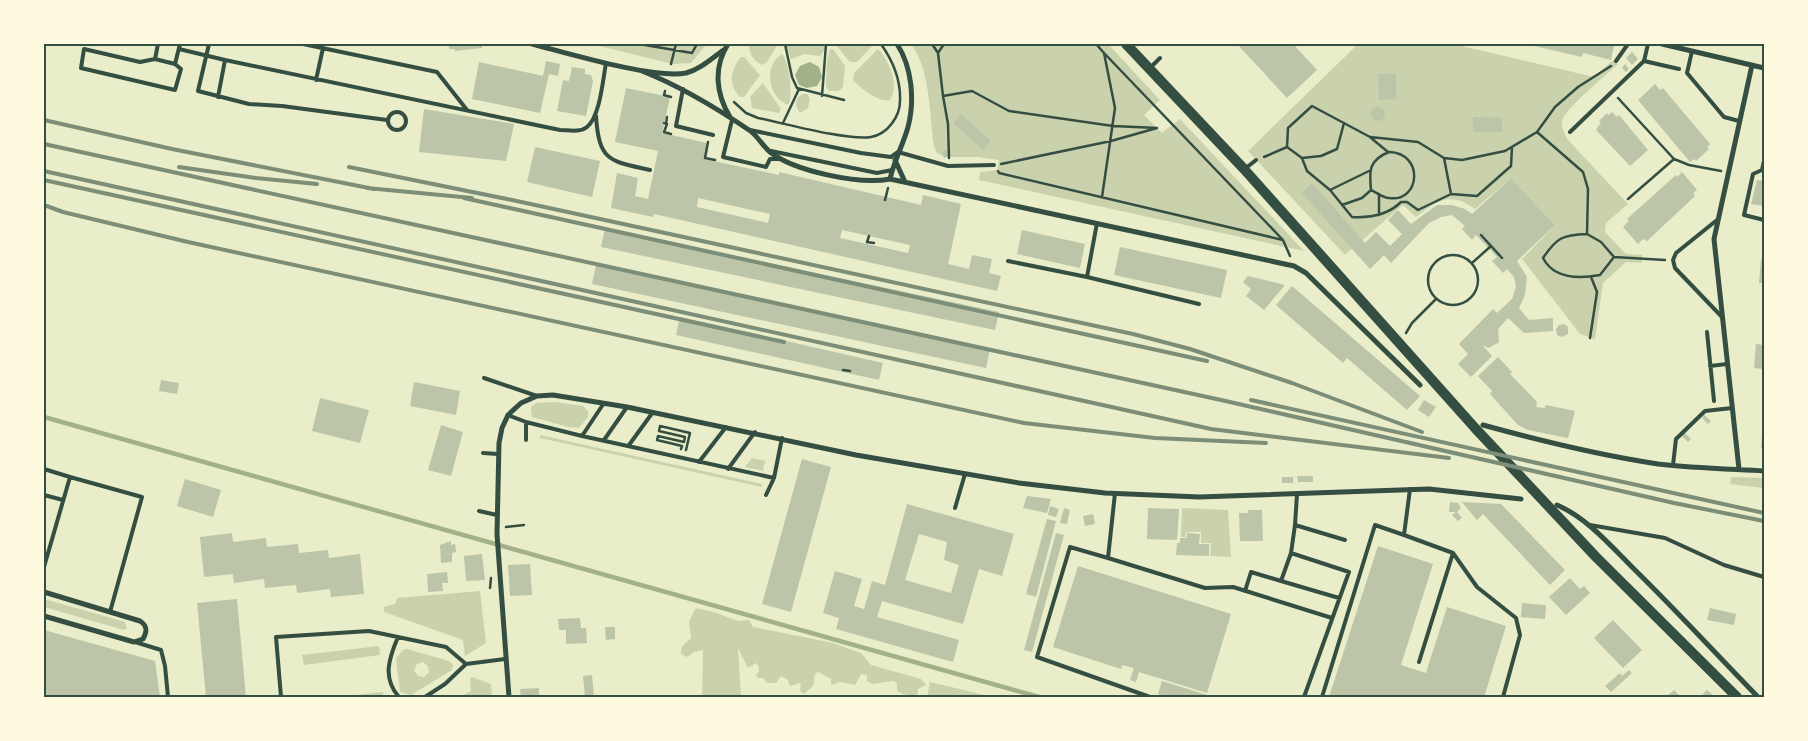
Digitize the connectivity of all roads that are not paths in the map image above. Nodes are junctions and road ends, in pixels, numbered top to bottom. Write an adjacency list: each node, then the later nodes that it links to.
1 (158, 44): 18 (lane)
2 (180, 44): 13 (lane)
3 (209, 44): 16 (lane)
4 (303, 44): 12 (lane)
5 (532, 44): 22 (street)
6 (728, 44): 14 (street)
7 (897, 44): 41 (street)
8 (1126, 44): 27 (main road)
9 (1628, 44): 20 (lane)
10 (1648, 44): 21 (lane)
11 (1662, 44): 15 (street)
12 (323, 48): 29 (lane); 32 (lane)
13 (178, 49): 16 (lane); 23 (lane)
14 (724, 49): 28 (street); 35 (street)
15 (1692, 51): 24 (street); 36 (lane)
16 (206, 56): 19 (lane); 31 (lane)
17 (1160, 58): 27 (lane)
18 (155, 59): 23 (lane); 23 (lane)
19 (225, 60): 29 (lane); 31 (lane)
20 (1616, 61)
21 (1644, 61): 25 (lane); 38 (lane)
22 (606, 62): 28 (street); 33 (lane)
23 (175, 64)
24 (1752, 65): 26 (street); 36 (street)
25 (1679, 68)
26 (1764, 68)
27 (1149, 69): 47 (main road)
28 (642, 70): 30 (street)
29 (316, 80): 32 (lane)
30 (683, 89): 35 (street); 39 (lane)
31 (218, 97): 34 (lane)
32 (467, 110): 33 (lane)
33 (596, 116): 48 (lane)
34 (387, 120): 34 (lane)
35 (732, 120): 37 (street); 42 (lane)
36 (1739, 121): 52 (street)
37 (750, 130): 40 (street); 41 (lane)
38 (1570, 132)
39 (713, 135)
40 (768, 151): 42 (street); 49 (lane)
41 (898, 152): 43 (street); 46 (lane)
42 (780, 159): 50 (street)
43 (895, 160): 49 (street); 51 (street)
44 (1256, 160): 47 (lane)
45 (1764, 161): 53 (lane)
46 (994, 165)
47 (1244, 169): 132 (main road)
48 (650, 170)
49 (892, 170): 50 (street)
50 (890, 179): 51 (street)
51 (905, 182): 54 (street)
52 (1717, 220): 58 (street); 58 (lane)
53 (1764, 220)
54 (1097, 224): 56 (lane); 63 (street)
55 (1008, 261): 56 (lane)
56 (1087, 278): 57 (lane)
57 (1199, 304)
58 (1722, 317): 60 (street)
59 (1706, 332): 61 (lane)
60 (1727, 364): 61 (lane); 68 (street)
61 (1710, 366): 65 (lane)
62 (484, 378): 64 (lane)
63 (1420, 385)
64 (538, 396): 66 (street); 70 (street)
65 (1714, 401)
66 (604, 403): 67 (street); 75 (lane)
67 (627, 407): 69 (street); 78 (lane)
68 (1732, 408): 83 (lane); 86 (street)
69 (653, 412): 73 (street); 79 (lane)
70 (508, 415): 71 (lane); 81 (street)
71 (526, 422): 75 (lane); 77 (lane)
72 (1483, 425): 83 (street)
73 (726, 427): 74 (street); 82 (lane)
74 (755, 432): 76 (street); 85 (lane)
75 (582, 436): 78 (lane)
76 (782, 438): 88 (street); 90 (lane)
77 (526, 440)
78 (604, 440): 79 (lane)
79 (629, 445): 82 (lane)
80 (483, 453): 81 (lane)
81 (498, 454): 101 (street)
82 (699, 462): 85 (lane)
83 (1673, 465): 86 (street)
84 (44, 469): 89 (lane)
85 (728, 469): 90 (lane)
86 (1739, 469): 87 (street)
87 (1764, 471)
88 (965, 474): 92 (street); 99 (lane)
89 (70, 477): 97 (lane); 115 (lane)
90 (774, 478): 93 (lane)
91 (1410, 489): 94 (street); 96 (street); 104 (lane)
92 (1115, 493): 94 (street); 108 (lane)
93 (766, 494)
94 (1297, 494): 102 (lane)
95 (44, 495): 97 (lane)
96 (1521, 499)
97 (63, 500): 109 (lane)
98 (1557, 505): 103 (street)
99 (955, 508)
100 (479, 511): 101 (lane)
101 (497, 515): 120 (street)
102 (1295, 525): 105 (lane); 106 (lane)
103 (1590, 525): 110 (lane); 133 (street)
104 (1404, 536): 107 (lane); 130 (lane)
105 (1345, 540)
106 (1291, 553): 111 (lane); 114 (lane)
107 (1454, 553): 121 (lane); 131 (lane)
108 (1108, 558): 112 (lane); 128 (lane)
109 (44, 567)
110 (1764, 577)
111 (1281, 581): 112 (lane); 114 (lane)
112 (1245, 591): 117 (lane)
113 (44, 592): 115 (street)
114 (1339, 598): 117 (lane)
115 (110, 612): 119 (street)
116 (44, 616): 119 (street)
117 (1332, 618): 129 (lane)
118 (398, 637): 122 (lane); 124 (lane); 125 (lane)
119 (134, 642): 123 (lane)
120 (505, 660): 122 (lane); 127 (street)
121 (1419, 662)
122 (466, 664): 126 (lane)
123 (168, 697)
124 (281, 697)
125 (398, 697)
126 (425, 697)
127 (509, 697)
128 (1150, 697)
129 (1304, 697)
130 (1322, 697)
131 (1503, 697)
132 (1737, 697)
133 (1758, 697)

